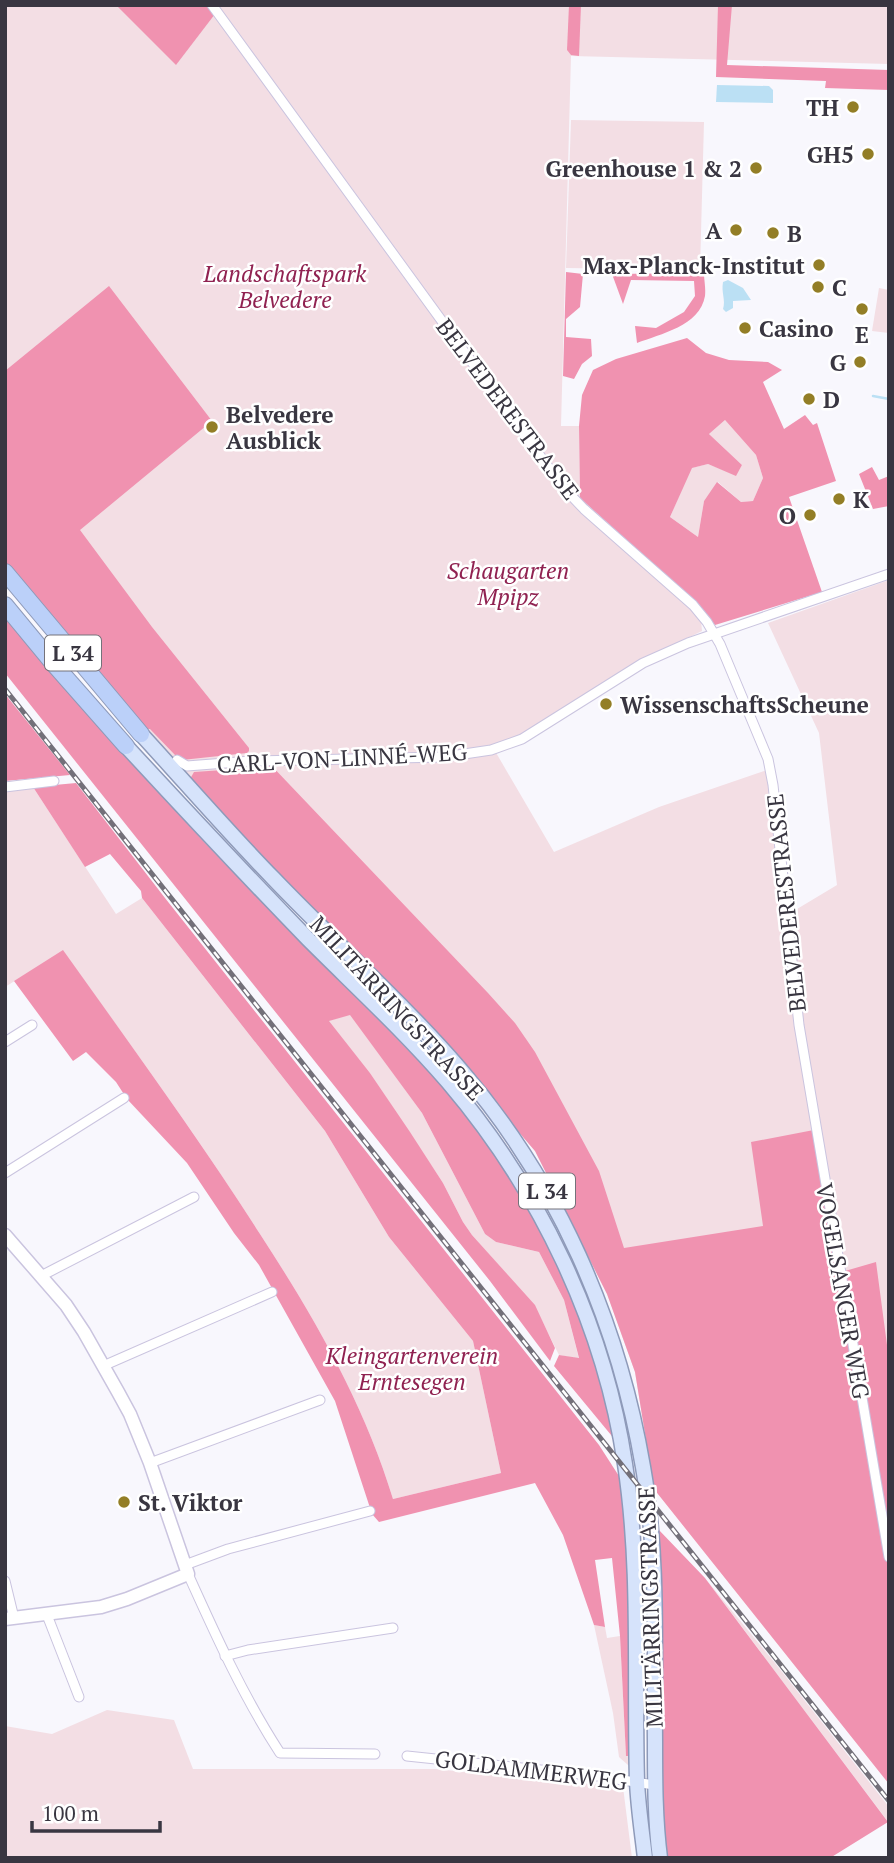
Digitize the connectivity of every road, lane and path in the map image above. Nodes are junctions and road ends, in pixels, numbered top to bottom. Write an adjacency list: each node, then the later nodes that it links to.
1 (212, 5): 5 (street, BELVEDERESTRASSE)
2 (5, 572): 6 (highway, MILITÄRRINGSTRASSE / L 34)
3 (889, 574): 5 (street, CARL-VON-LINNÉ-WEG)
4 (5, 605): 7 (highway, MILITÄRRINGSTRASSE / L 34)
5 (715, 634): 8 (street, CARL-VON-LINNÉ-WEG); 12 (street, BELVEDERESTRASSE)
6 (141, 734): 35 (main road, MILITÄRRINGSTRASSE / L 34)
7 (126, 746): 34 (main road, MILITÄRRINGSTRASSE / L 34)
8 (177, 760)
9 (54, 781): 10 (street)
10 (5, 787)
11 (32, 1025): 13 (street)
12 (799, 1026): 24 (street, VOGELSANGER WEG)
13 (5, 1042)
14 (124, 1098): 15 (street)
15 (5, 1173)
16 (194, 1196): 18 (street)
17 (5, 1235): 18 (street)
18 (41, 1276): 20 (street)
19 (272, 1292): 20 (street)
20 (103, 1366): 22 (street)
21 (320, 1400): 22 (street)
22 (150, 1463): 25 (street)
23 (370, 1510): 25 (street)
24 (889, 1557)
25 (187, 1569): 27 (street); 30 (street)
26 (5, 1581): 28 (street)
27 (47, 1615): 28 (street); 31 (street)
28 (10, 1619)
29 (393, 1629): 30 (street)
30 (225, 1656): 32 (street)
31 (79, 1697)
32 (375, 1754)
33 (407, 1756): 34 (street, GOLDAMMERWEG)
34 (637, 1783): 35 (street, GOLDAMMERWEG); 36 (main road, MILITÄRRINGSTRASSE / L 34)
35 (654, 1785): 37 (main road, MILITÄRRINGSTRASSE / L 34)
36 (645, 1858)
37 (660, 1858)

